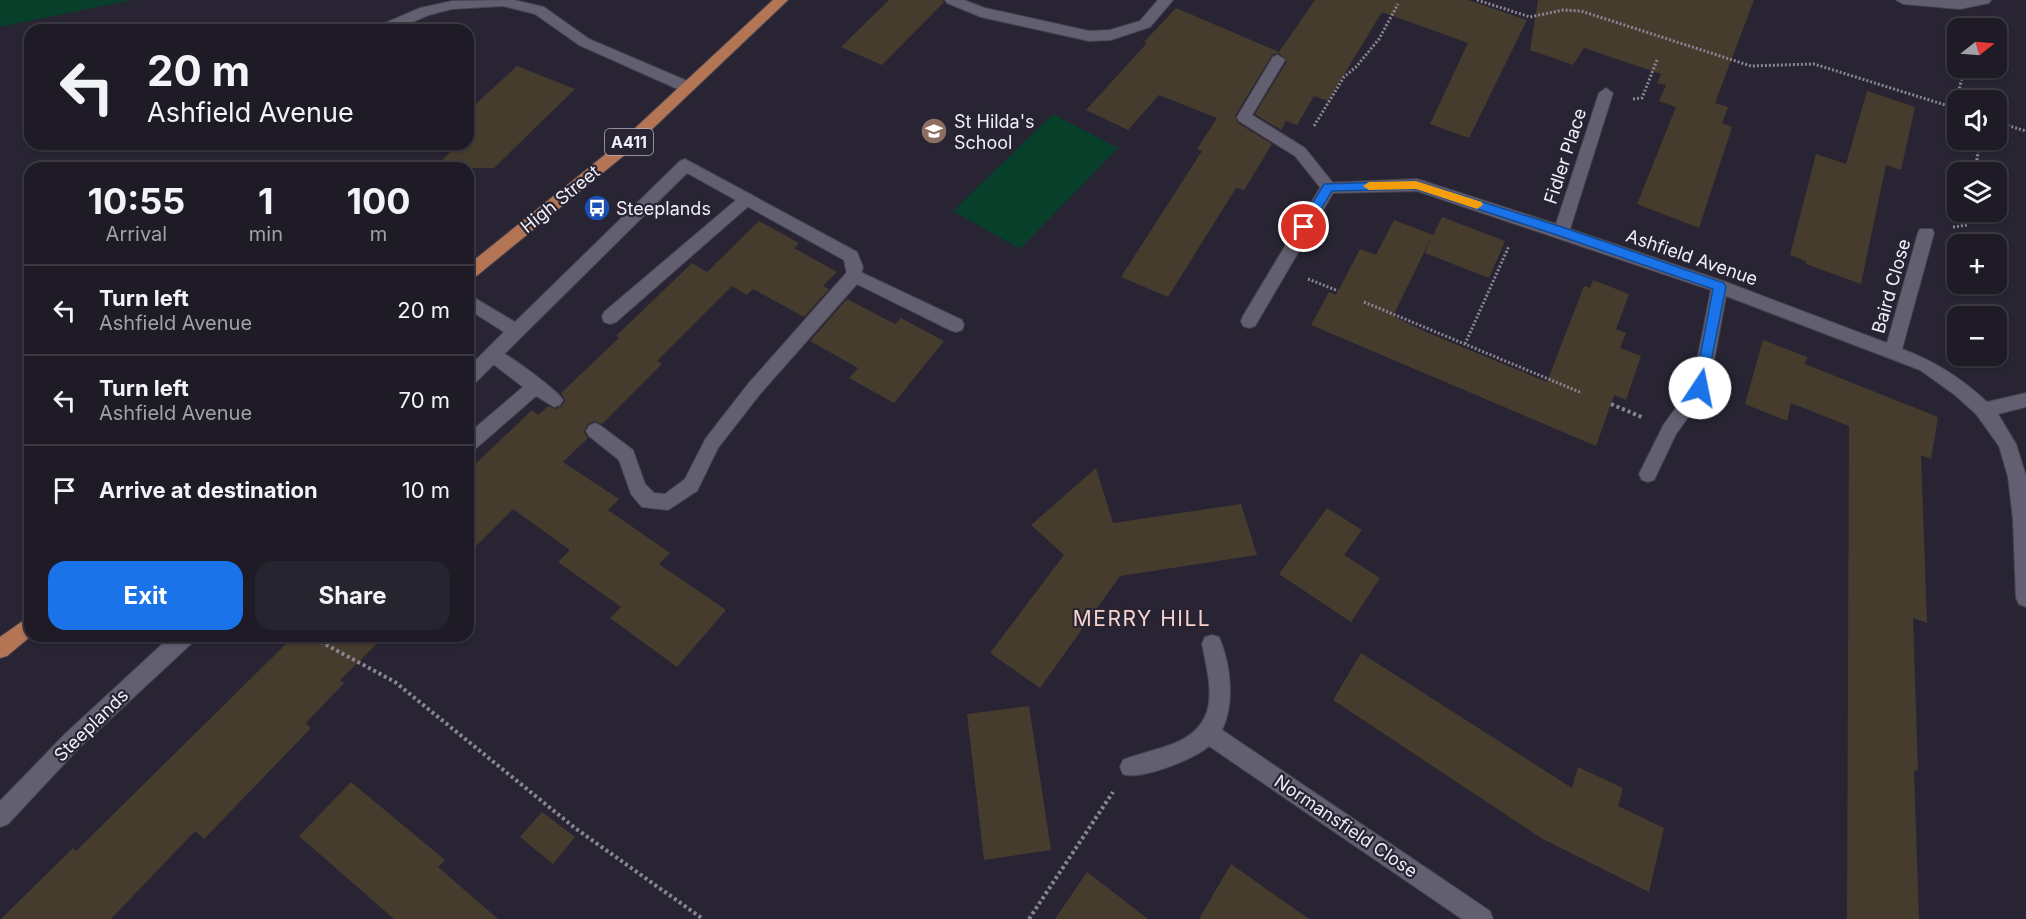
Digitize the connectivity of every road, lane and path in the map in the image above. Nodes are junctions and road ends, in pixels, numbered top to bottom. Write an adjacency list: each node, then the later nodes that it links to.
1 (781, 0): 13 (main road, High Street / A411)
2 (952, 0): 3 (street)
3 (1166, 0)
4 (1477, 0): 9 (path)
5 (1903, 0): 6 (street)
6 (1984, 0)
7 (1398, 4): 19 (path)
8 (394, 24): 13 (street)
9 (1666, 38): 10 (path); 16 (path)
10 (1663, 46)
11 (1278, 60): 19 (street)
12 (1657, 60): 15 (path)
13 (687, 87): 25 (main road, High Street / A411)
14 (1606, 93): 23 (street, Fidler Place)
15 (1627, 99)
16 (1947, 105)
17 (2007, 126): 18 (path)
18 (2026, 132)
19 (1300, 152): 20 (street)
20 (1328, 187): 22 (street, Ashfield Avenue); 31 (street)
21 (747, 199): 26 (street); 30 (street); 33 (street)
22 (1521, 219): 23 (street, Ashfield Avenue); 34 (path)
23 (1561, 232): 27 (street, Ashfield Avenue)
24 (1926, 233): 35 (street, Baird Close)
25 (474, 268)
26 (854, 275): 32 (street); 43 (street)
27 (1720, 287): 35 (street, Ashfield Avenue); 45 (street)
28 (1364, 302): 34 (path)
29 (474, 305): 33 (street)
30 (610, 317)
31 (1250, 321)
32 (956, 325)
33 (517, 332): 36 (street)
34 (1465, 344): 39 (path)
35 (1893, 351): 42 (street, Ashfield Avenue)
36 (494, 355): 37 (street); 38 (street)
37 (474, 373)
38 (536, 386): 40 (street); 44 (street)
39 (1582, 393)
40 (554, 400)
41 (2026, 400): 42 (street)
42 (1983, 411): 46 (street, Ashfield Avenue)
43 (595, 431)
44 (474, 440)
45 (1648, 474)
46 (2026, 598)
47 (24, 630): 51 (main road)
48 (179, 642): 54 (street, Steeplands)
49 (321, 642): 55 (path)
50 (1212, 644): 52 (street)
51 (0, 650)
52 (1209, 734): 53 (street); 57 (street, Normansfield Close)
53 (1130, 767): 56 (path)
54 (0, 816)
55 (703, 919)
56 (1029, 919)
57 (1482, 919)

